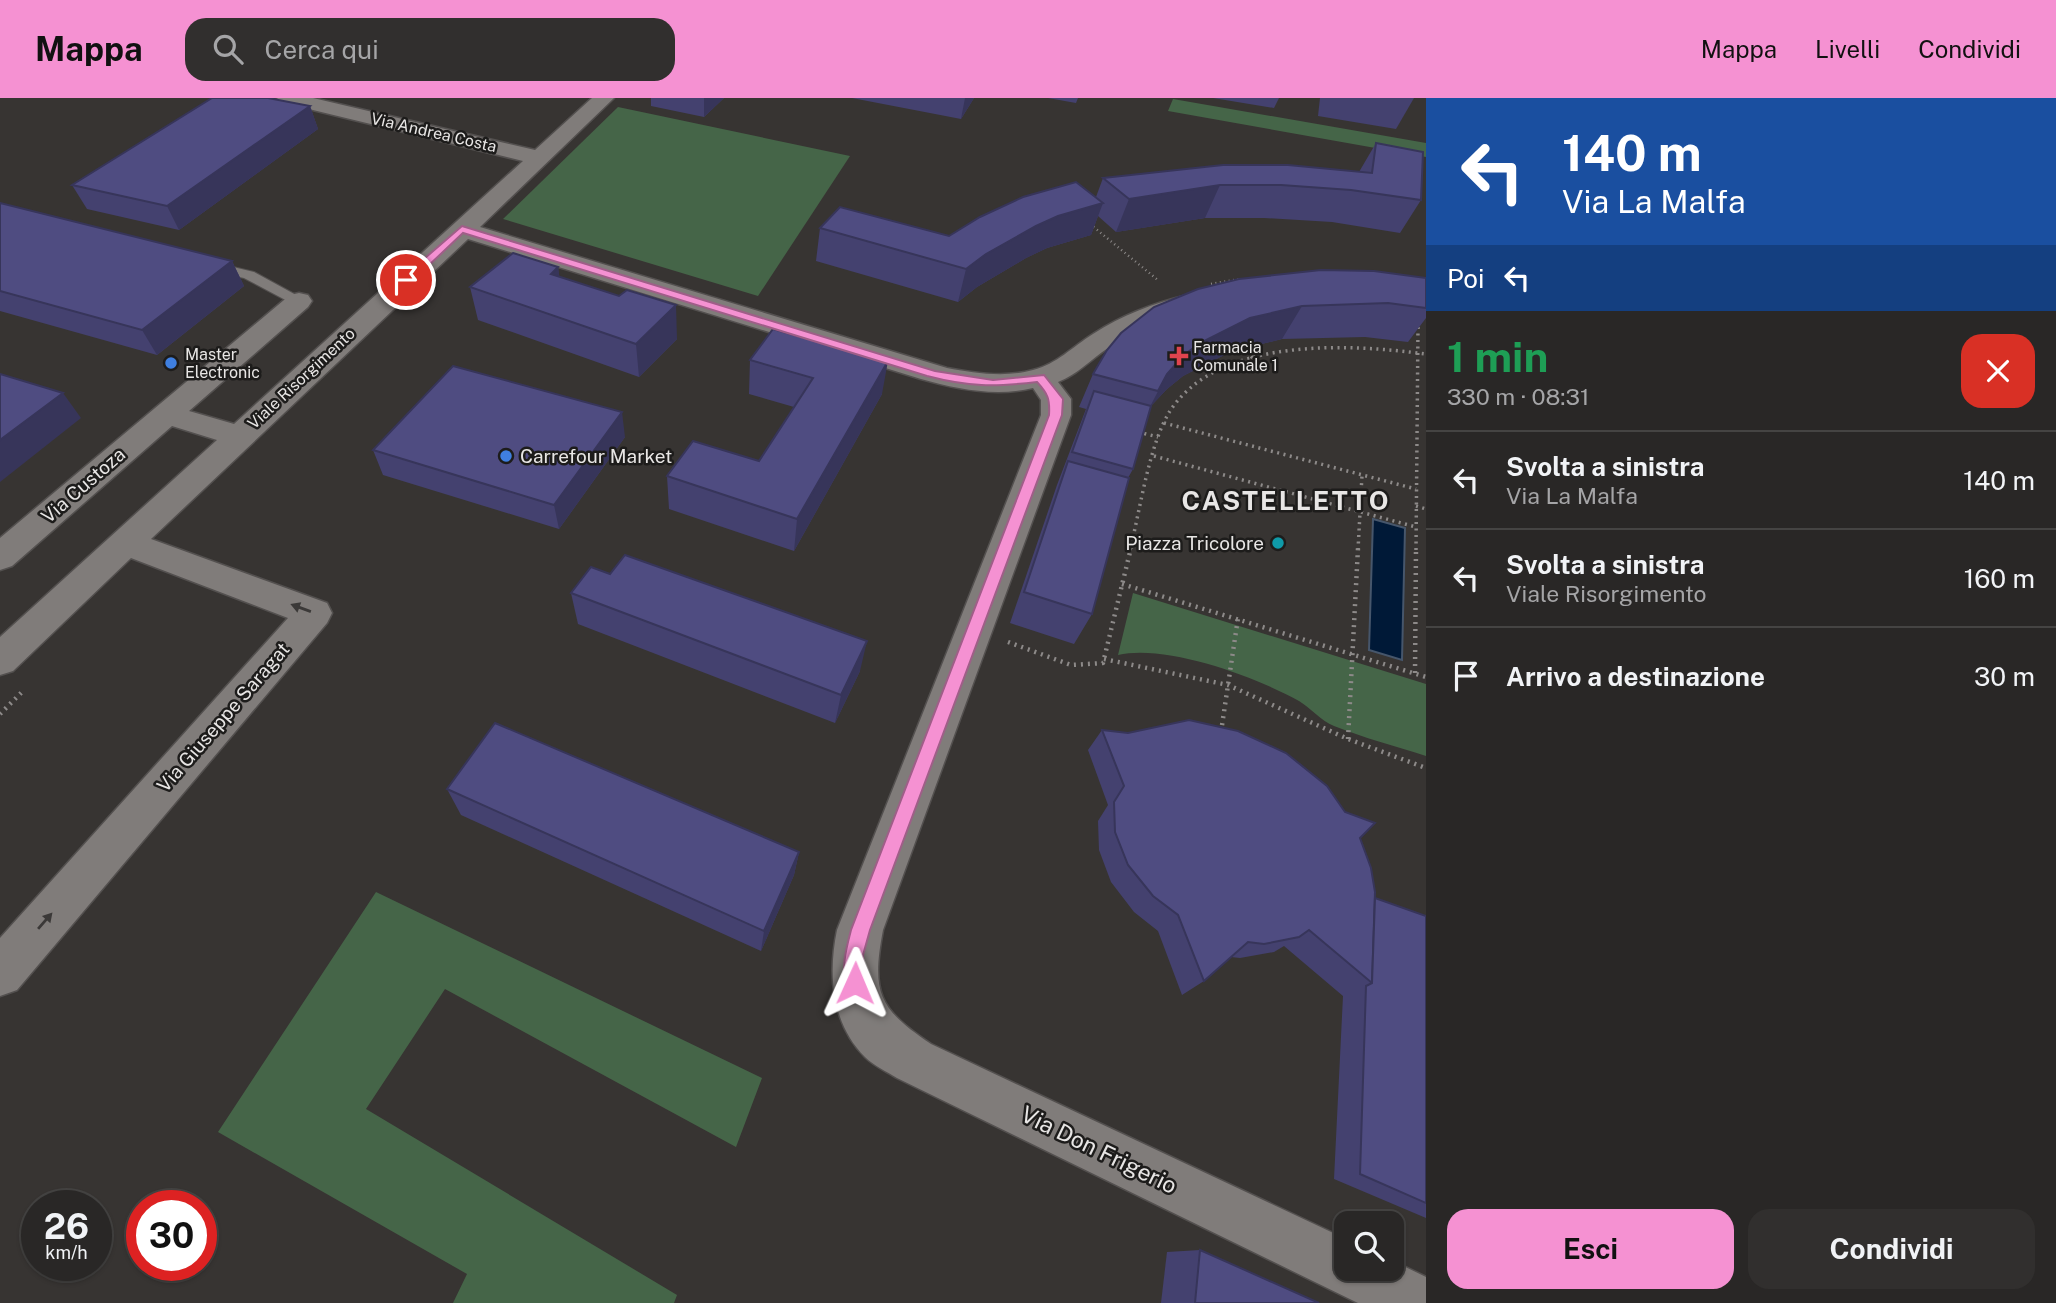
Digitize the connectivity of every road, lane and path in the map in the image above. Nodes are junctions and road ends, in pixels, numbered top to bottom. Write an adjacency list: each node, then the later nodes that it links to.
1 (287, 98): 3 (street, Via Andrea Costa)
2 (604, 98): 3 (street, Viale Risorgimento)
3 (540, 158): 5 (street, Viale Risorgimento)
4 (1084, 219): 8 (path)
5 (462, 229): 15 (street); 19 (street, Viale Risorgimento)
6 (197, 263): 9 (lane)
7 (1242, 278): 8 (path)
8 (1190, 298): 15 (street)
9 (299, 301): 16 (street, Via Custoza)
10 (1418, 315): 12 (path)
11 (1241, 348): 14 (path)
12 (1418, 353): 13 (path); 14 (path); 23 (path)
13 (1426, 355)
14 (1253, 358): 17 (path)
15 (1040, 378): 32 (street)
16 (166, 414): 19 (street); 29 (street, Via Custoza)
17 (1164, 423): 20 (path); 22 (path)
18 (1133, 430): 20 (path)
19 (238, 436): 28 (street, Viale Risorgimento)
20 (1158, 437): 21 (path)
21 (1154, 456): 26 (path); 30 (path)
22 (1362, 475): 23 (path); 26 (path)
23 (1416, 489): 24 (path)
24 (1416, 506): 25 (path); 27 (path)
25 (1426, 509)
26 (1360, 512): 27 (path); 33 (path)
27 (1416, 527): 36 (path)
28 (125, 543): 35 (street, Viale Risorgimento); 42 (street, Via Giuseppe Saragat, one-way to 28)
29 (0, 557)
30 (1122, 583): 31 (path); 34 (path)
31 (1238, 618): 33 (path); 38 (path)
32 (974, 630): 34 (path); 43 (street, Via Don Frigerio)
33 (1353, 654): 36 (path); 39 (path)
34 (1104, 659): 38 (path)
35 (0, 660)
36 (1415, 673): 37 (path)
37 (1426, 677)
38 (1228, 685): 39 (path); 40 (path)
39 (1348, 739): 41 (path)
40 (1220, 740)
41 (1426, 768)
42 (0, 973)
43 (1334, 1262)
44 (1374, 1281): 45 (street, Via Don Frigerio)
45 (1419, 1303)

